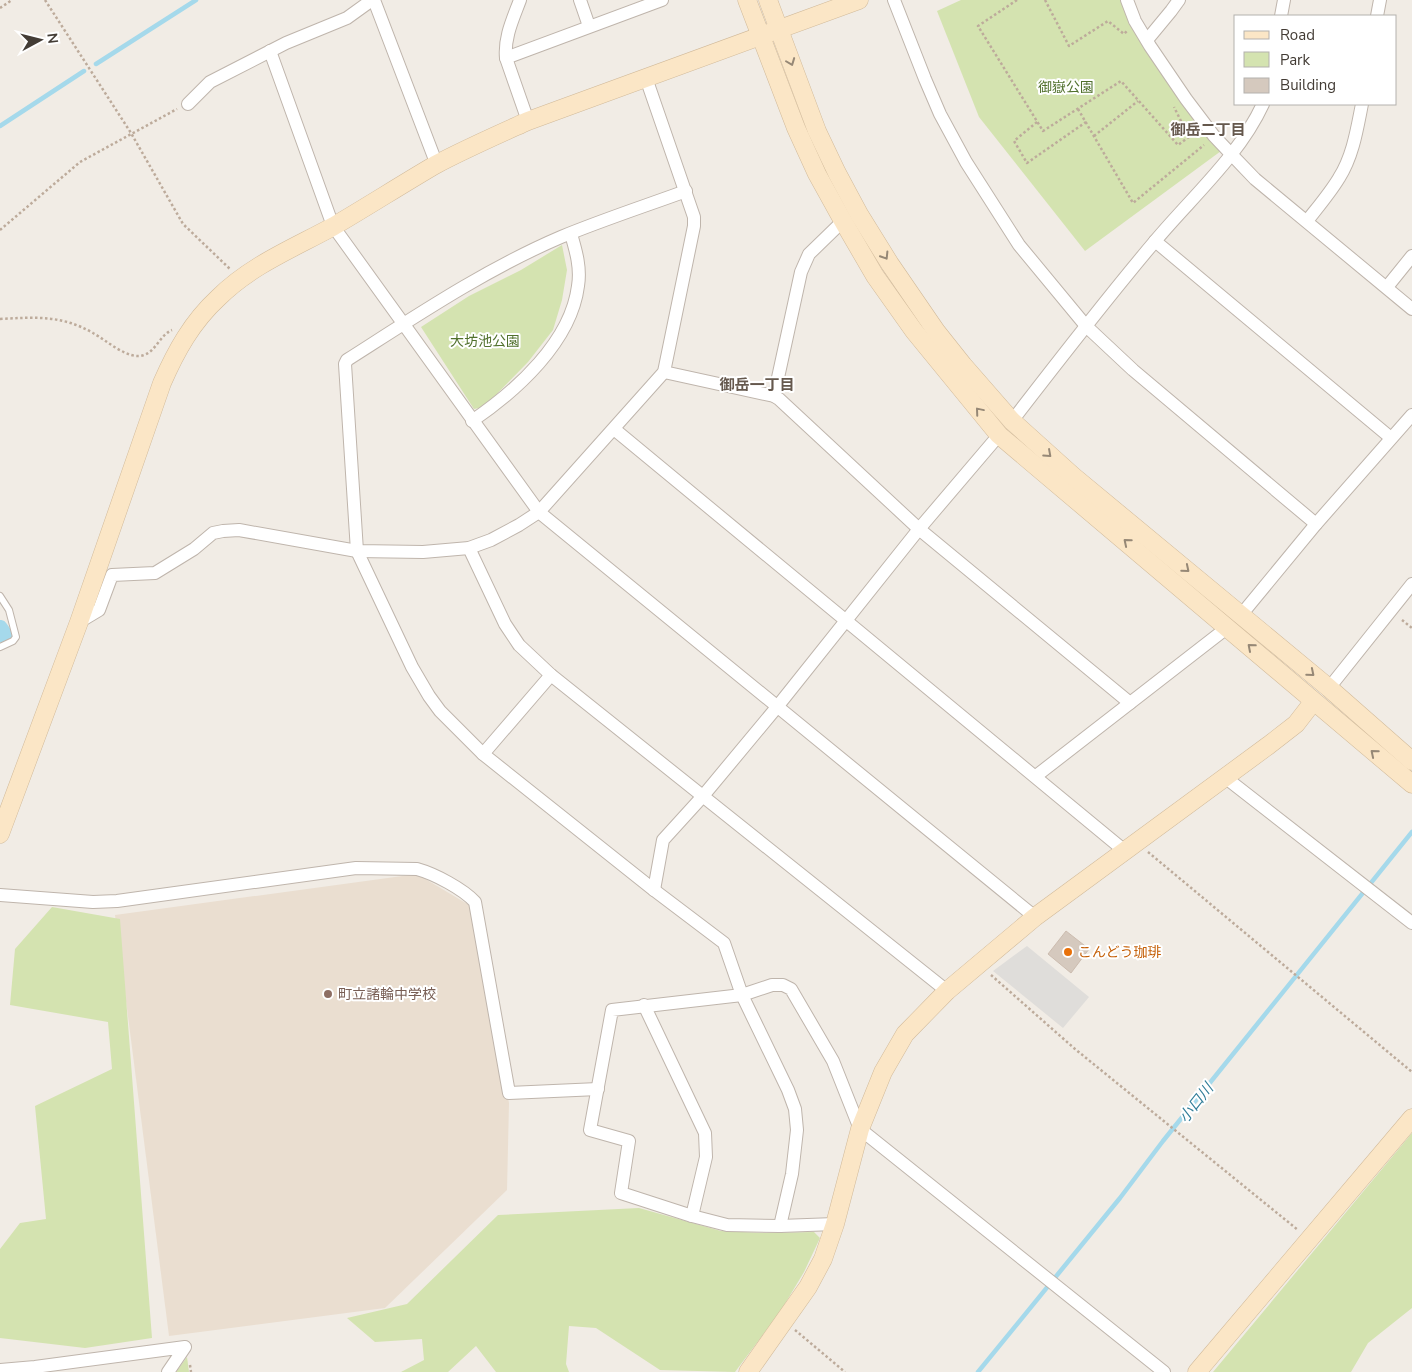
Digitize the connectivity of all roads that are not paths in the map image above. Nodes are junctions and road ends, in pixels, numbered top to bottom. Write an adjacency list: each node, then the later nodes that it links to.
1 (373, 0): 19 (street); 27 (street)
2 (520, 0): 20 (street)
3 (580, 0): 15 (street)
4 (662, 0): 15 (street)
5 (747, 0): 17 (street)
6 (768, 0): 16 (street)
7 (859, 0): 16 (street)
8 (894, 0): 38 (street)
9 (1127, 0): 18 (street)
10 (1179, 0): 18 (street)
11 (1284, 0): 13 (street)
12 (1380, 0): 14 (street)
13 (1281, 15)
14 (1377, 15)
15 (588, 26): 20 (street)
16 (778, 29): 17 (street); 43 (street, one-way to 43)
17 (759, 36): 21 (street); 29 (street)
18 (1147, 40): 26 (street)
19 (270, 51): 22 (street); 31 (street)
20 (506, 58): 25 (street)
21 (646, 78): 25 (street); 28 (street)
22 (188, 104)
23 (1262, 105): 26 (street)
24 (1362, 105): 30 (street)
25 (528, 121): 27 (street)
26 (1231, 154): 30 (street); 33 (street)
27 (437, 165): 31 (street)
28 (686, 191): 32 (street); 39 (street)
29 (843, 221): 40 (street); 45 (street, one-way to 29)
30 (1307, 221): 35 (street)
31 (333, 226): 37 (street); 56 (street)
32 (570, 234): 37 (street); 42 (street)
33 (1155, 241): 38 (street); 46 (street)
34 (1412, 256): 35 (street)
35 (1387, 288): 36 (street)
36 (1412, 309)
37 (402, 324): 42 (street); 51 (street)
38 (1086, 326): 43 (street); 48 (street)
39 (664, 372): 40 (street); 44 (street)
40 (774, 396): 49 (street)
41 (1412, 415): 46 (street)
42 (472, 421): 47 (street)
43 (1012, 421): 54 (street, one-way to 54)
44 (614, 429): 47 (street); 55 (street)
45 (999, 435): 49 (street); 57 (street, one-way to 45)
46 (1391, 438): 48 (street)
47 (539, 512): 50 (street); 63 (street)
48 (1316, 524): 54 (street)
49 (919, 529): 55 (street); 62 (street)
50 (469, 548): 51 (street); 59 (street)
51 (357, 551): 56 (street); 64 (street)
52 (1412, 584): 60 (street)
53 (0, 596): 58 (lane)
54 (1241, 615): 60 (street, one-way to 60)
55 (846, 621): 63 (street); 66 (street)
56 (79, 622): 70 (street)
57 (1228, 627): 61 (street, one-way to 57); 62 (street)
58 (0, 647)
59 (550, 675): 64 (street); 69 (street)
60 (1328, 688): 65 (street)
61 (1313, 702): 67 (street); 68 (street, one-way to 61)
62 (1130, 703): 66 (street)
63 (777, 707): 69 (street); 74 (street)
64 (483, 754): 72 (street)
65 (1412, 761)
66 (1036, 776): 71 (street)
67 (1226, 778): 71 (street); 75 (street)
68 (1412, 784)
69 (703, 796): 72 (street); 76 (street)
70 (0, 834)
71 (1132, 847): 74 (street)
72 (654, 890): 77 (street)
73 (0, 895): 79 (street)
74 (1035, 917): 76 (street)
75 (1412, 923)
76 (947, 991): 81 (street)
77 (742, 994): 78 (street); 81 (street); 84 (street)
78 (644, 1005): 79 (street); 82 (street)
79 (598, 1089): 82 (street)
80 (1412, 1118): 89 (street)
81 (860, 1129): 83 (street); 88 (street)
82 (692, 1216): 84 (street)
83 (835, 1224): 84 (street); 87 (street)
84 (780, 1226)
85 (0, 1370): 86 (street)
86 (168, 1372)
87 (748, 1372)
88 (1164, 1372)
89 (1197, 1372)

